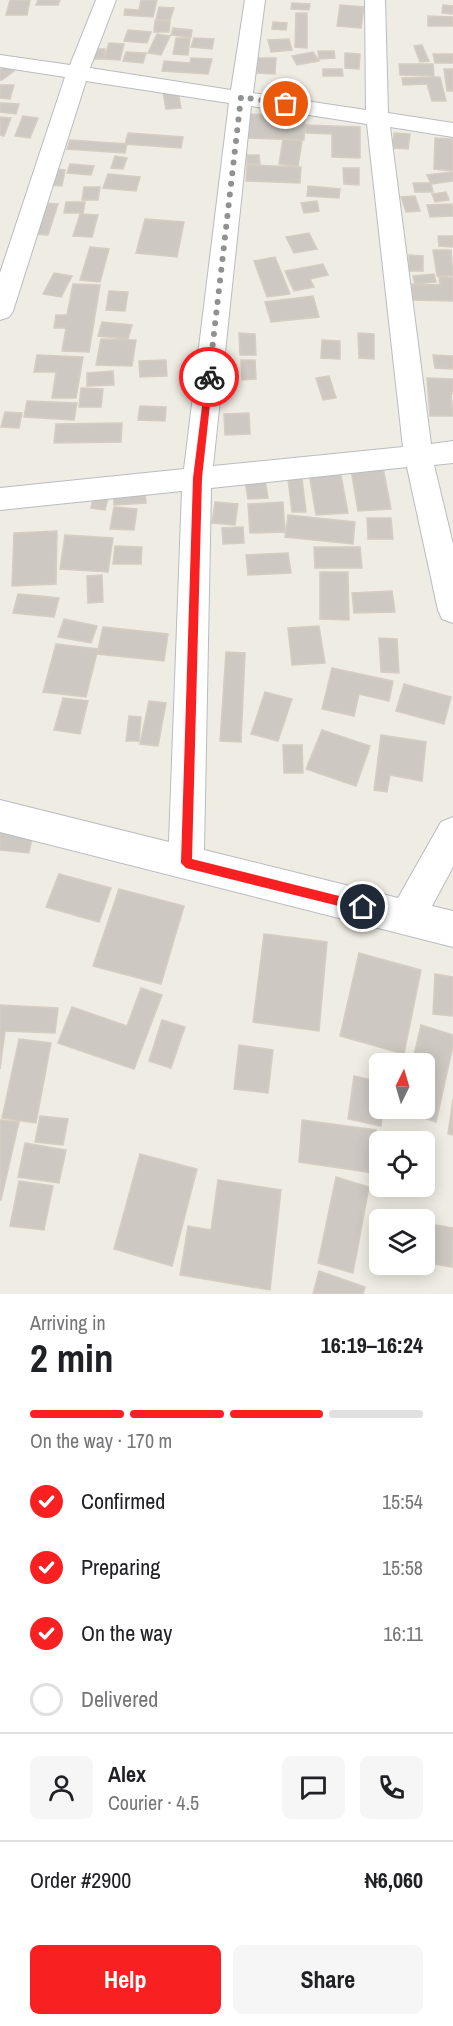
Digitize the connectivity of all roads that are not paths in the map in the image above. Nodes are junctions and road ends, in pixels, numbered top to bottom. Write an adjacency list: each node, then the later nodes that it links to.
1 (106, 0): 5 (street)
2 (255, 0): 6 (street)
3 (375, 0): 7 (street)
4 (0, 61): 5 (street)
5 (78, 72): 6 (street); 9 (street)
6 (241, 97): 7 (street); 12 (street)
7 (377, 117): 8 (street); 11 (street)
8 (453, 130)
9 (0, 311)
10 (453, 452): 11 (street)
11 (418, 455): 12 (street); 14 (street)
12 (197, 478): 13 (street); 17 (street)
13 (0, 500)
14 (453, 610)
15 (0, 816): 17 (street)
16 (453, 833): 18 (street)
17 (186, 863): 18 (street)
18 (407, 918): 19 (street)
19 (453, 929)

